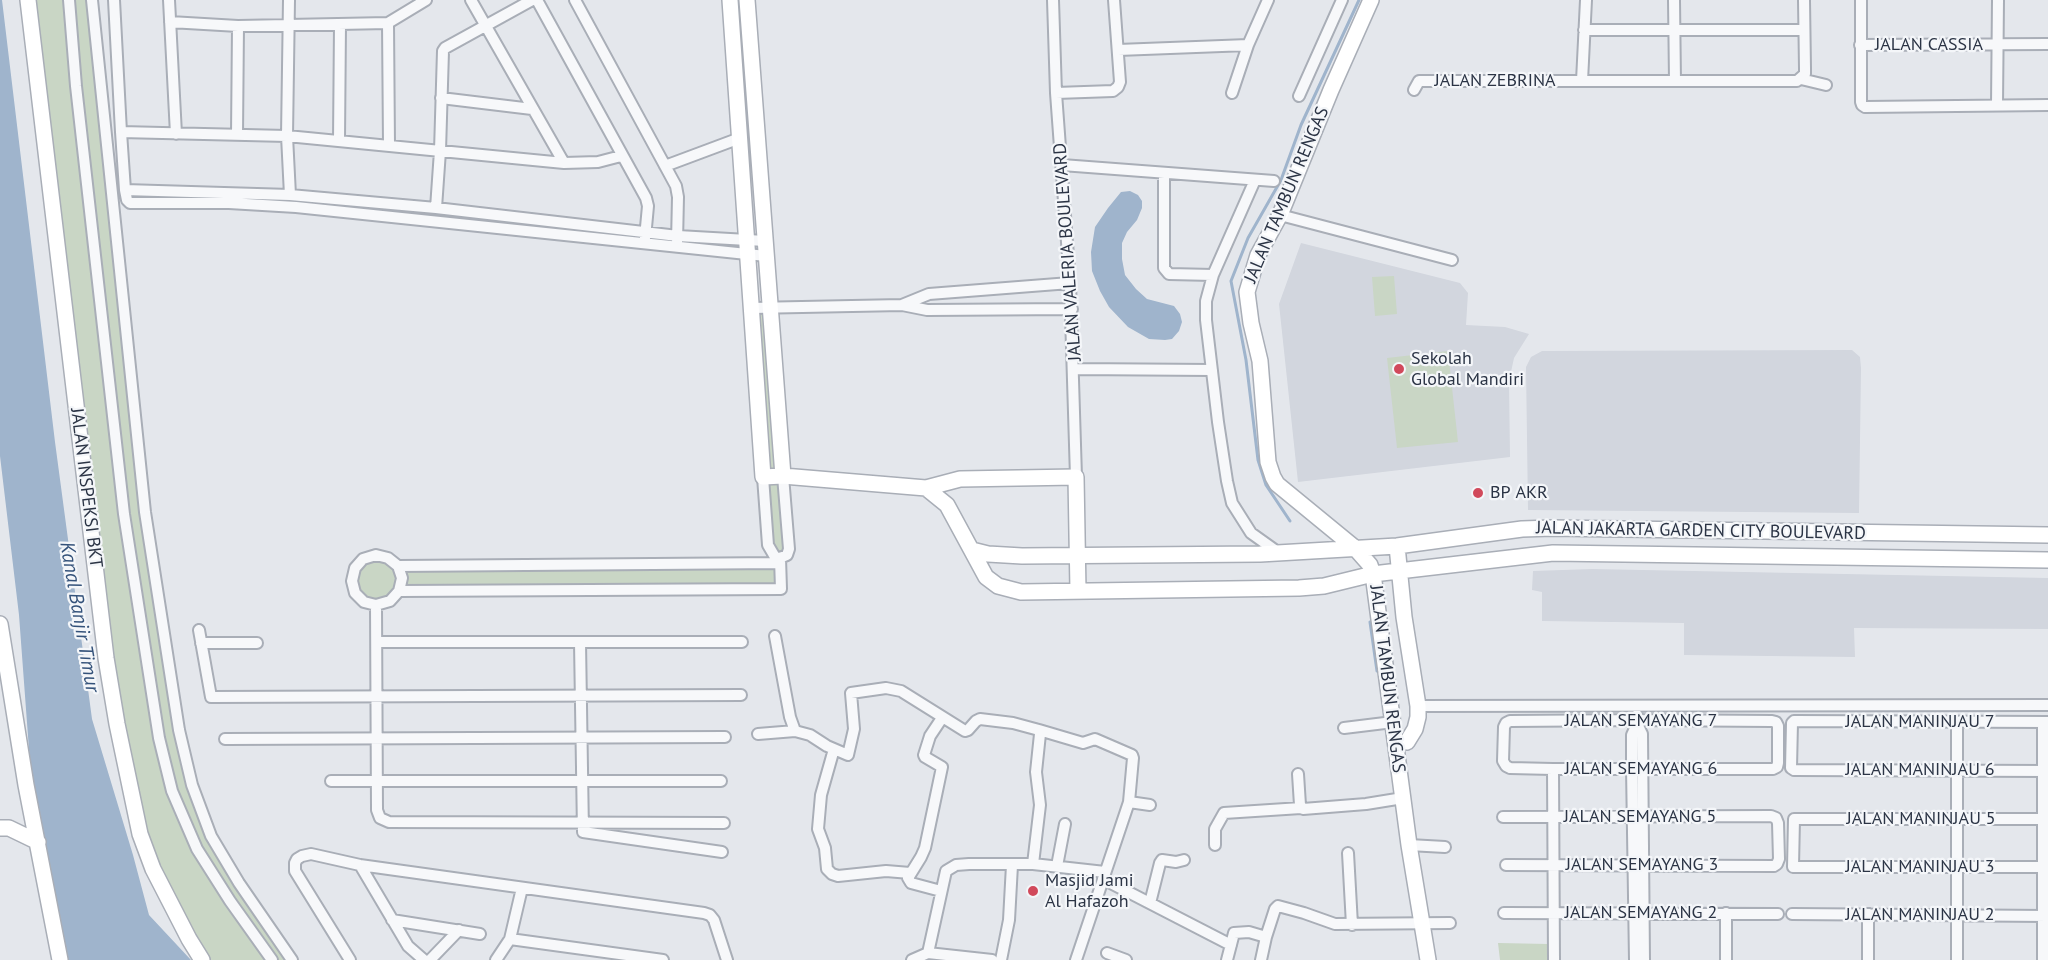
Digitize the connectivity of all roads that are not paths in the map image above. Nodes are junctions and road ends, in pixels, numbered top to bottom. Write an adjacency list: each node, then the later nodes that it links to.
1 (28, 0): 199 (street, JALAN INSPEKSI BKT)
2 (69, 0): 200 (street)
3 (92, 0): 201 (street)
4 (114, 0): 50 (street)
5 (169, 0): 24 (street)
6 (289, 0): 29 (street)
7 (426, 0): 25 (street)
8 (471, 0): 27 (street)
9 (532, 0): 27 (street)
10 (537, 0): 58 (street)
11 (575, 0): 61 (street)
12 (730, 0): 54 (street)
13 (747, 0): 72 (street)
14 (1053, 0): 43 (street, JALAN VALERIA BOULEVARD)
15 (1114, 0): 37 (street)
16 (1268, 0): 34 (street)
17 (1342, 0): 45 (street)
18 (1371, 0): 68 (street, JALAN TAMBUN RENGAS)
19 (1586, 0): 31 (street, JALAN ZEBRINA)
20 (1674, 0): 30 (street)
21 (1804, 0): 32 (street)
22 (1861, 0): 35 (street, JALAN CASSIA)
23 (1998, 0): 36 (street, JALAN CASSIA)
24 (170, 22): 28 (street); 51 (street)
25 (388, 23): 26 (street); 56 (street)
26 (340, 25): 29 (street); 55 (street)
27 (486, 25): 46 (street); 49 (street)
28 (238, 26): 29 (street); 52 (street)
29 (288, 26): 53 (street)
30 (1674, 29): 31 (street); 32 (street); 40 (street)
31 (1584, 30): 39 (street, JALAN ZEBRINA)
32 (1804, 30): 38 (street)
33 (2048, 44): 36 (street, JALAN CASSIA)
34 (1248, 45): 37 (street); 44 (street)
35 (1860, 45): 36 (street, JALAN CASSIA); 47 (street, JALAN CASSIA)
36 (1998, 45): 47 (street, JALAN CASSIA)
37 (1118, 50): 43 (street)
38 (1801, 79): 40 (street, JALAN ZEBRINA); 41 (street, JALAN ZEBRINA)
39 (1582, 81): 40 (street, JALAN ZEBRINA); 42 (street, JALAN ZEBRINA)
40 (1675, 81)
41 (1827, 85)
42 (1414, 90)
43 (1056, 93): 60 (street, JALAN VALERIA BOULEVARD)
44 (1232, 93)
45 (1299, 96)
46 (441, 98): 49 (street); 57 (street)
47 (1997, 105): 48 (street, JALAN CASSIA)
48 (2048, 105)
49 (532, 109): 59 (street)
50 (121, 132): 51 (street); 65 (street)
51 (176, 134): 52 (street)
52 (237, 135): 53 (street)
53 (287, 136): 55 (street); 66 (street)
54 (740, 138): 61 (street); 71 (street)
55 (339, 140): 56 (street)
56 (389, 145): 57 (street)
57 (440, 151): 59 (street); 67 (street)
58 (621, 156): 59 (street); 69 (street)
59 (564, 163)
60 (1062, 165): 62 (street); 75 (street, JALAN VALERIA BOULEVARD)
61 (665, 166): 70 (street)
62 (1164, 173): 63 (street); 74 (street)
63 (1255, 180): 64 (street); 74 (street)
64 (1274, 181)
65 (125, 190): 66 (street); 69 (street)
66 (290, 195): 67 (street)
67 (436, 208): 69 (street)
68 (1280, 215): 73 (street); 88 (street, JALAN TAMBUN RENGAS)
69 (645, 237): 70 (street)
70 (677, 241): 71 (street)
71 (748, 248): 72 (street); 78 (street)
72 (765, 249): 77 (street)
73 (1452, 260)
74 (1213, 274): 81 (street)
75 (1070, 283): 76 (street); 79 (street, JALAN VALERIA BOULEVARD)
76 (902, 305): 77 (street); 79 (street)
77 (769, 307): 78 (street); 82 (street)
78 (752, 308): 83 (street)
79 (1072, 309): 80 (street, JALAN VALERIA BOULEVARD)
80 (1074, 369): 81 (street, JALAN VALERIA BOULEVARD); 84 (street)
81 (1212, 370): 90 (street)
82 (783, 476): 83 (street); 85 (street); 92 (street)
83 (763, 477): 92 (street)
84 (1076, 477): 85 (street); 91 (street)
85 (926, 488): 89 (street, JALAN JAKARTA GARDEN CITY BOULEVARD)
86 (2048, 535): 87 (street, JALAN JAKARTA GARDEN CITY BOULEVARD)
87 (1397, 546): 88 (street, JALAN JAKARTA GARDEN CITY BOULEVARD); 95 (street, JALAN TAMBUN RENGAS)
88 (1355, 548): 90 (street, JALAN JAKARTA GARDEN CITY BOULEVARD); 96 (street, JALAN TAMBUN RENGAS)
89 (972, 550): 91 (street, JALAN JAKARTA GARDEN CITY BOULEVARD); 98 (street, JALAN JAKARTA GARDEN CITY BOULEVARD)
90 (1279, 553): 91 (street, JALAN JAKARTA GARDEN CITY BOULEVARD)
91 (1077, 555): 98 (street)
92 (780, 560): 94 (street); 97 (street)
93 (2048, 560): 95 (street, JALAN JAKARTA GARDEN CITY BOULEVARD)
94 (398, 566): 97 (street); 99 (street)
95 (1400, 570): 96 (street, JALAN JAKARTA GARDEN CITY BOULEVARD); 113 (street, JALAN TAMBUN RENGAS)
96 (1373, 574): 98 (street, JALAN JAKARTA GARDEN CITY BOULEVARD); 115 (street, JALAN TAMBUN RENGAS)
97 (399, 591): 99 (street)
98 (1078, 591)
99 (376, 605): 103 (street)
100 (0, 624): 145 (street)
101 (199, 630): 106 (street)
102 (775, 636): 121 (street)
103 (376, 642): 104 (street); 110 (street)
104 (580, 642): 105 (street); 109 (street)
105 (742, 642)
106 (201, 643): 107 (street); 110 (street)
107 (257, 643)
108 (741, 695): 109 (street)
109 (581, 696): 110 (street); 125 (street)
110 (377, 697): 124 (street)
111 (1637, 705): 112 (street); 113 (street); 116 (street)
112 (2048, 705)
113 (1418, 706): 127 (street, JALAN TAMBUN RENGAS)
114 (942, 718): 120 (street); 128 (street); 173 (street)
115 (1393, 722): 119 (street); 141 (street, JALAN TAMBUN RENGAS)
116 (1637, 722): 129 (street, JALAN SEMAYANG 7); 130 (street, JALAN SEMAYANG 7); 131 (street)
117 (1960, 722): 118 (street, JALAN MANINJAU 7); 133 (street, JALAN MANINJAU 7); 134 (street)
118 (2045, 722): 135 (street)
119 (1344, 728)
120 (1039, 730): 142 (street); 162 (street)
121 (795, 731): 122 (street); 128 (street)
122 (758, 734)
123 (724, 737): 125 (street)
124 (377, 738): 125 (street); 126 (street); 140 (street)
125 (582, 738): 137 (street)
126 (225, 739)
127 (1407, 742)
128 (834, 749): 173 (street)
129 (1506, 766): 132 (street, JALAN SEMAYANG 6)
130 (1777, 767): 131 (street, JALAN SEMAYANG 6)
131 (1637, 768): 132 (street, JALAN SEMAYANG 6); 146 (street)
132 (1553, 769): 148 (street)
133 (1792, 770): 134 (street, JALAN MANINJAU 6)
134 (1960, 771): 135 (street, JALAN MANINJAU 6); 149 (street)
135 (2045, 771): 150 (street)
136 (1298, 774): 144 (street)
137 (582, 781): 138 (street); 140 (street); 151 (street)
138 (721, 781)
139 (331, 782): 140 (street)
140 (377, 782): 151 (street)
141 (1400, 799): 144 (street); 156 (street, JALAN TAMBUN RENGAS)
142 (1129, 802): 143 (street); 174 (street)
143 (1150, 805)
144 (1301, 808): 157 (street)
145 (32, 813): 154 (street); 155 (street)
146 (1638, 816): 148 (street, JALAN SEMAYANG 5); 164 (street); 165 (street, JALAN SEMAYANG 5)
147 (1503, 817): 148 (street, JALAN SEMAYANG 5)
148 (1553, 817): 163 (street)
149 (1960, 819): 150 (street, JALAN MANINJAU 5); 170 (street, JALAN MANINJAU 5); 171 (street)
150 (2045, 819): 172 (street)
151 (583, 823): 152 (street); 159 (street)
152 (724, 823)
153 (1065, 824): 169 (street)
154 (5, 828): 155 (street)
155 (38, 843): 198 (street)
156 (1409, 844): 158 (street); 188 (street, JALAN TAMBUN RENGAS)
157 (1215, 845)
158 (1445, 847)
159 (723, 852)
160 (1348, 853): 190 (street)
161 (1184, 860): 177 (street)
162 (1033, 864): 167 (street); 169 (street)
163 (1553, 864): 164 (street, JALAN SEMAYANG 3); 168 (street, JALAN SEMAYANG 3); 179 (street)
164 (1639, 864): 165 (street, JALAN SEMAYANG 3); 178 (street)
165 (1777, 864)
166 (360, 865): 175 (street); 187 (street); 202 (street)
167 (1012, 865): 176 (street); 210 (street)
168 (1506, 865)
169 (1057, 866): 174 (street)
170 (1793, 867): 171 (street, JALAN MANINJAU 3)
171 (1960, 867): 172 (street, JALAN MANINJAU 3); 185 (street)
172 (2045, 867): 186 (street)
173 (910, 873): 176 (street)
174 (1104, 876): 177 (street); 211 (street)
175 (522, 888): 194 (street); 207 (street)
176 (941, 891): 197 (street)
177 (1150, 903): 195 (street)
178 (1639, 912): 179 (street, JALAN SEMAYANG 2); 180 (street, JALAN SEMAYANG 2); 217 (street); 218 (street)
179 (1553, 913): 181 (street, JALAN SEMAYANG 2); 216 (street)
180 (1726, 913): 182 (street, JALAN SEMAYANG 2); 219 (street)
181 (1504, 914)
182 (1778, 914)
183 (1792, 914): 184 (street, JALAN MANINJAU 2)
184 (1868, 914): 185 (street, JALAN MANINJAU 2); 220 (street)
185 (1960, 915): 186 (street, JALAN MANINJAU 2); 221 (street); 222 (street)
186 (2045, 916): 223 (street)
187 (392, 920): 191 (street); 203 (street)
188 (1418, 923): 189 (street); 190 (street); 215 (street, JALAN TAMBUN RENGAS)
189 (1450, 923)
190 (1352, 925): 193 (street)
191 (459, 930): 192 (street); 204 (street)
192 (480, 934)
193 (1266, 937): 195 (street); 214 (street)
194 (510, 939): 205 (street); 206 (street)
195 (1232, 940): 213 (street)
196 (1107, 953): 212 (street)
197 (928, 954): 208 (street); 209 (street)
198 (60, 960)
199 (202, 960)
200 (272, 960)
201 (292, 960)
202 (350, 960)
203 (424, 960)
204 (430, 960)
205 (496, 960)
206 (663, 960)
207 (727, 960)
208 (912, 960)
209 (992, 960)
210 (1001, 960)
211 (1076, 960)
212 (1126, 960)
213 (1227, 960)
214 (1261, 960)
215 (1428, 960)
216 (1554, 960)
217 (1635, 960)
218 (1644, 960)
219 (1726, 960)
220 (1868, 960)
221 (1957, 960)
222 (1964, 960)
223 (2043, 960)

